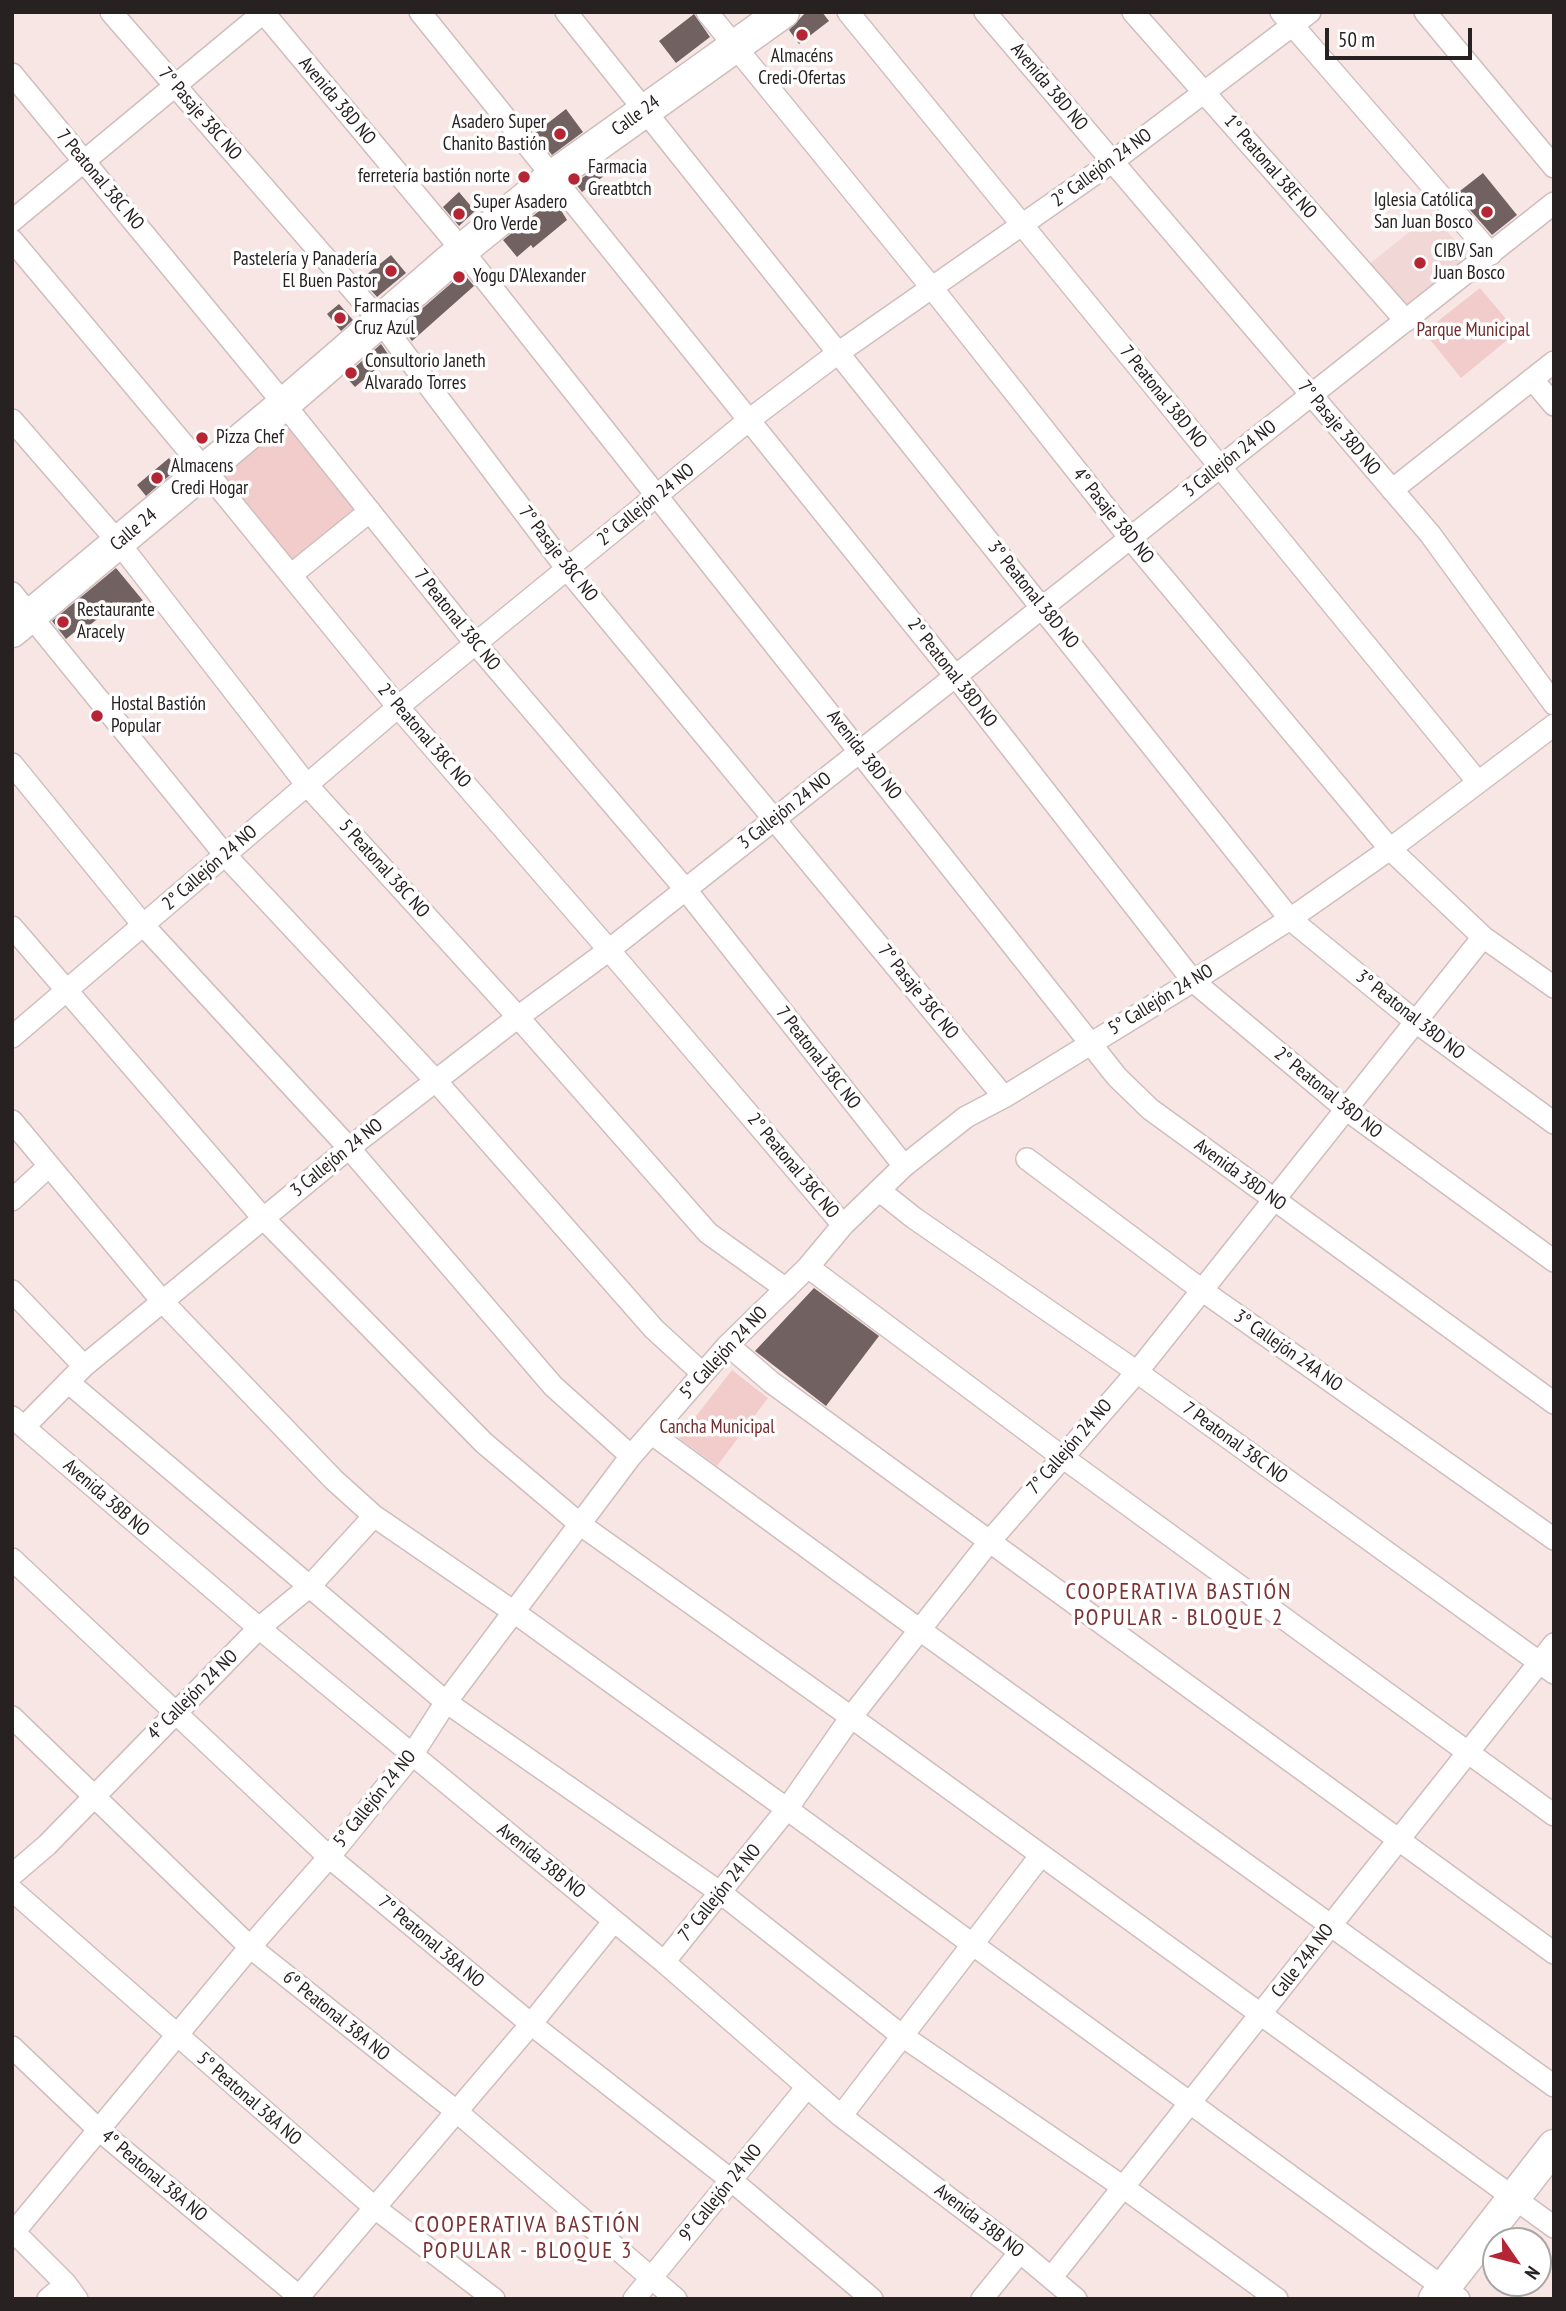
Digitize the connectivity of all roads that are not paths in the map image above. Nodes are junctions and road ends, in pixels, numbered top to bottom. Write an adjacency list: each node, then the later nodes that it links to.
1 (111, 12): 15 (street, 7° Pasaje 38C NO)
2 (264, 12): 15 (street); 26 (street, Avenida 38D NO)
3 (420, 12): 21 (street, 2° Peatonal 38D NO)
4 (566, 12): 17 (street, 3° Peatonal 38D NO)
5 (707, 12): 13 (street, 4° Pasaje 38D NO)
6 (783, 12): 13 (street, Calle 24)
7 (848, 12): 24 (street, 7 Peatonal 38D NO)
8 (985, 12): 19 (street, Avenida 38D NO)
9 (1133, 12): 16 (street, 1° Peatonal 38E NO)
10 (1310, 12): 12 (street, 2° Callejón 24 NO)
11 (1425, 12): 20 (street)
12 (1287, 19): 16 (street, 2° Callejón 24 NO); 27 (street)
13 (736, 47): 17 (street, Calle 24); 28 (street, 4° Pasaje 38D NO)
14 (12, 74): 18 (street, 7 Peatonal 38C NO)
15 (176, 85): 18 (street); 29 (street, 7° Pasaje 38C NO)
16 (1204, 93): 19 (street, 2° Callejón 24 NO); 30 (street, 1° Peatonal 38E NO)
17 (643, 110): 21 (street, Calle 24); 31 (street, 3° Peatonal 38D NO)
18 (84, 161): 23 (street); 35 (street, 7 Peatonal 38C NO)
19 (1112, 162): 24 (street, 2° Callejón 24 NO); 34 (street, 7° Pasaje 38D NO)
20 (1554, 167)
21 (552, 177): 26 (street, Calle 24); 38 (street, 2° Peatonal 38D NO)
22 (1554, 202): 27 (street, 3 Callejón 24 NO)
23 (12, 221)
24 (1022, 225): 28 (street, 2° Callejón 24 NO); 39 (street, 7 Peatonal 38D NO)
25 (12, 240): 40 (street, 2° Peatonal 38C NO)
26 (462, 250): 29 (street, Calle 24); 42 (street, Avenida 38D NO)
27 (1492, 254): 30 (street, 3 Callejón 24 NO)
28 (932, 288): 31 (street, 2° Callejón 24 NO); 44 (street, 4° Pasaje 38D NO)
29 (380, 321): 35 (street, Calle 24); 46 (street, 7° Pasaje 38C NO)
30 (1406, 321): 34 (street, 3 Callejón 24 NO)
31 (838, 353): 38 (street, 2° Callejón 24 NO); 48 (street, 3° Peatonal 38D NO)
32 (1554, 362): 33 (street)
33 (1532, 379): 36 (street); 41 (street)
34 (1311, 395): 39 (street, 3 Callejón 24 NO); 41 (street, 7° Pasaje 38D NO)
35 (284, 404): 40 (street, Calle 24); 43 (street, 7 Peatonal 38C NO)
36 (1554, 405)
37 (12, 420): 45 (street, 5 Peatonal 38C NO)
38 (749, 420): 42 (street, 2° Callejón 24 NO); 51 (street, 2° Peatonal 38D NO)
39 (1220, 467): 44 (street, 3 Callejón 24 NO); 57 (street, 7 Peatonal 38D NO)
40 (205, 470): 45 (street, Calle 24); 47 (street, 2° Peatonal 38C NO)
41 (1392, 490): 52 (street, 7° Pasaje 38D NO)
42 (658, 496): 46 (street, 2° Callejón 24 NO); 55 (street, Avenida 38D NO)
43 (370, 511): 47 (street); 50 (street, 7 Peatonal 38C NO)
44 (1130, 538): 48 (street, 3 Callejón 24 NO); 60 (street, 4° Pasaje 38D NO)
45 (119, 543): 49 (street, Calle 24); 58 (street, 5 Peatonal 38C NO)
46 (567, 569): 50 (street, 2° Callejón 24 NO); 59 (street, 7° Pasaje 38C NO)
47 (291, 575): 53 (street, 2° Peatonal 38C NO)
48 (1043, 608): 51 (street, 3 Callejón 24 NO); 63 (street, 3° Peatonal 38D NO)
49 (19, 614): 61 (street)
50 (475, 643): 53 (street, 2° Callejón 24 NO); 62 (street, 7 Peatonal 38C NO)
51 (956, 677): 55 (street, 3 Callejón 24 NO); 68 (street, 2° Peatonal 38D NO)
52 (1554, 704)
53 (397, 707): 58 (street, 2° Callejón 24 NO); 67 (street, 2° Peatonal 38C NO)
54 (1554, 725): 57 (street, 5° Callejón 24 NO)
55 (861, 751): 59 (street, 3 Callejón 24 NO); 74 (street, Avenida 38D NO)
56 (12, 764): 64 (street)
57 (1478, 782): 60 (street, 5° Callejón 24 NO)
58 (306, 784): 61 (street, 2° Callejón 24 NO); 71 (street, 5 Peatonal 38C NO)
59 (776, 819): 62 (street, 3 Callejón 24 NO); 76 (street, 7° Pasaje 38C NO)
60 (1390, 849): 63 (street, 5° Callejón 24 NO); 66 (street, 4° Pasaje 38D NO)
61 (225, 855): 64 (street, 2° Callejón 24 NO); 75 (street)
62 (686, 890): 67 (street, 3 Callejón 24 NO); 83 (street, 7 Peatonal 38C NO)
63 (1290, 919): 68 (street, 5° Callejón 24 NO); 72 (street, 3° Peatonal 38D NO)
64 (144, 926): 70 (street, 2° Callejón 24 NO); 80 (street)
65 (12, 927): 70 (street)
66 (1483, 937): 69 (street, 4° Pasaje 38D NO); 72 (street, 7° Callejón 24 NO)
67 (609, 950): 71 (street, 3 Callejón 24 NO); 88 (street, 2° Peatonal 38C NO)
68 (1193, 981): 74 (street, 5° Callejón 24 NO); 77 (street, 2° Peatonal 38D NO)
69 (1554, 987)
70 (67, 992): 73 (street, 2° Callejón 24 NO); 87 (street)
71 (518, 1017): 75 (street, 3 Callejón 24 NO); 91 (street, 5 Peatonal 38C NO)
72 (1416, 1022): 77 (street, 7° Callejón 24 NO); 79 (street, 3° Peatonal 38D NO)
73 (12, 1037)
74 (1091, 1042): 76 (street, 5° Callejón 24 NO); 85 (street, Avenida 38D NO)
75 (435, 1080): 80 (street, 3 Callejón 24 NO); 98 (street)
76 (1004, 1097): 83 (street, 5° Callejón 24 NO)
77 (1347, 1110): 85 (street, 7° Callejón 24 NO); 89 (street, 2° Peatonal 38D NO)
78 (12, 1121): 82 (street)
79 (1554, 1123)
80 (349, 1148): 87 (street, 3 Callejón 24 NO); 103 (street)
81 (1027, 1159): 93 (street, 3° Callejón 24A NO)
82 (49, 1166): 86 (street); 94 (street)
83 (904, 1166): 84 (street, 5° Callejón 24 NO)
84 (880, 1191): 88 (street, 5° Callejón 24 NO); 97 (street, 7 Peatonal 38C NO)
85 (1273, 1199): 93 (street, 7° Callejón 24 NO); 100 (street, Avenida 38D NO)
86 (12, 1200)
87 (263, 1218): 94 (street, 3 Callejón 24 NO); 106 (street)
88 (843, 1225): 90 (street, 5° Callejón 24 NO)
89 (1554, 1261)
90 (808, 1266): 91 (street, 5° Callejón 24 NO); 104 (street)
91 (786, 1289): 95 (street, 5° Callejón 24 NO)
92 (12, 1291): 96 (street)
93 (1203, 1291): 97 (street, 7° Callejón 24 NO); 107 (street, 3° Callejón 24A NO)
94 (162, 1301): 96 (street, 3 Callejón 24 NO); 105 (street)
95 (728, 1345): 98 (street, 5° Callejón 24 NO); 108 (street)
96 (84, 1366): 99 (street, 3 Callejón 24 NO)
97 (1137, 1372): 104 (street, 7° Callejón 24 NO); 115 (street, 7 Peatonal 38C NO)
98 (702, 1374): 102 (street, 5° Callejón 24 NO)
99 (68, 1382): 101 (street, 3 Callejón 24 NO); 110 (street)
100 (1554, 1403)
101 (18, 1422): 112 (street, Avenida 38B NO)
102 (651, 1433): 103 (street, 5° Callejón 24 NO); 113 (street)
103 (631, 1456): 106 (street, 5° Callejón 24 NO)
104 (1061, 1456): 108 (street, 7° Callejón 24 NO); 120 (street)
105 (374, 1516): 110 (street, 4° Callejón 24 NO); 111 (street)
106 (582, 1525): 111 (street, 5° Callejón 24 NO); 119 (street)
107 (1554, 1539)
108 (989, 1542): 113 (street, 7° Callejón 24 NO); 125 (street)
109 (12, 1559): 117 (street, 7° Peatonal 38A NO)
110 (310, 1586): 112 (street, 4° Callejón 24 NO); 116 (street)
111 (514, 1612): 116 (street, 5° Callejón 24 NO); 123 (street)
112 (259, 1628): 117 (street, 4° Callejón 24 NO); 121 (street, Avenida 38B NO)
113 (920, 1630): 119 (street, 7° Callejón 24 NO); 132 (street)
114 (1554, 1644): 115 (street, Calle 24A NO)
115 (1546, 1667): 120 (street, Calle 24A NO)
116 (446, 1702): 121 (street, 5° Callejón 24 NO); 130 (street)
117 (176, 1712): 122 (street, 4° Callejón 24 NO); 127 (street, 7° Peatonal 38A NO)
118 (12, 1717): 122 (street, 6º Peatonal 38A NO)
119 (851, 1717): 123 (street, 7° Callejón 24 NO); 126 (street)
120 (1468, 1752): 124 (street); 125 (street, Calle 24A NO)
121 (412, 1755): 127 (street, 5° Callejón 24 NO); 131 (street, Avenida 38B NO)
122 (93, 1796): 128 (street, 4° Callejón 24 NO); 134 (street, 6º Peatonal 38A NO)
123 (787, 1809): 130 (street, 7° Callejón 24 NO); 133 (street)
124 (1554, 1815)
125 (1399, 1840): 132 (street, Calle 24A NO); 135 (street)
126 (1041, 1855): 133 (street); 137 (street)
127 (329, 1857): 134 (street, 5° Callejón 24 NO); 138 (street, 7° Peatonal 38A NO)
128 (12, 1875)
129 (12, 1890): 140 (street, 5° Peatonal 38A NO)
130 (721, 1893): 136 (street, 7° Callejón 24 NO); 139 (street)
131 (614, 1921): 136 (street, Avenida 38B NO); 138 (street)
132 (1332, 1925): 137 (street, Calle 24A NO); 142 (street)
133 (973, 1944): 139 (street); 144 (street)
134 (250, 1947): 140 (street, 5° Callejón 24 NO); 145 (street, 6º Peatonal 38A NO)
135 (1554, 1953)
136 (664, 1962): 143 (street, Avenida 38B NO)
137 (1261, 2015): 144 (street, Calle 24A NO); 151 (street)
138 (531, 2024): 145 (street); 149 (street, 7° Peatonal 38A NO)
139 (901, 2035): 146 (street); 150 (street)
140 (177, 2037): 147 (street, 5° Callejón 24 NO); 152 (street, 5° Peatonal 38A NO)
141 (12, 2047): 147 (street, 4° Peatonal 38A NO)
142 (1554, 2086)
143 (807, 2087): 146 (street, Avenida 38B NO); 149 (street, 9° Callejón 24 NO)
144 (1191, 2103): 150 (street, Calle 24A NO); 159 (street)
145 (456, 2111): 152 (street); 157 (street, 6º Peatonal 38A NO)
146 (841, 2116): 155 (street, Avenida 38B NO)
147 (99, 2130): 154 (street, 5° Callejón 24 NO); 160 (street, 4° Peatonal 38A NO)
148 (1554, 2146): 151 (street)
149 (731, 2180): 157 (street, 9° Callejón 24 NO); 166 (street, 7° Peatonal 38A NO)
150 (1123, 2187): 156 (street, Calle 24A NO); 169 (street)
151 (1513, 2198): 153 (street); 159 (street)
152 (375, 2208): 160 (street); 163 (street, 5° Peatonal 38A NO)
153 (1554, 2227)
154 (13, 2231): 158 (street)
155 (1020, 2252): 156 (street, Avenida 38B NO); 167 (street)
156 (1051, 2277): 168 (street, Avenida 38B NO)
157 (651, 2278): 164 (street, 9° Callejón 24 NO); 165 (street, 6º Peatonal 38A NO)
158 (71, 2291): 161 (street); 162 (street)
159 (1446, 2295)
160 (299, 2298)
161 (48, 2299)
162 (89, 2299)
163 (494, 2299)
164 (634, 2299)
165 (676, 2299)
166 (872, 2299)
167 (982, 2299)
168 (1076, 2299)
169 (1277, 2299)

